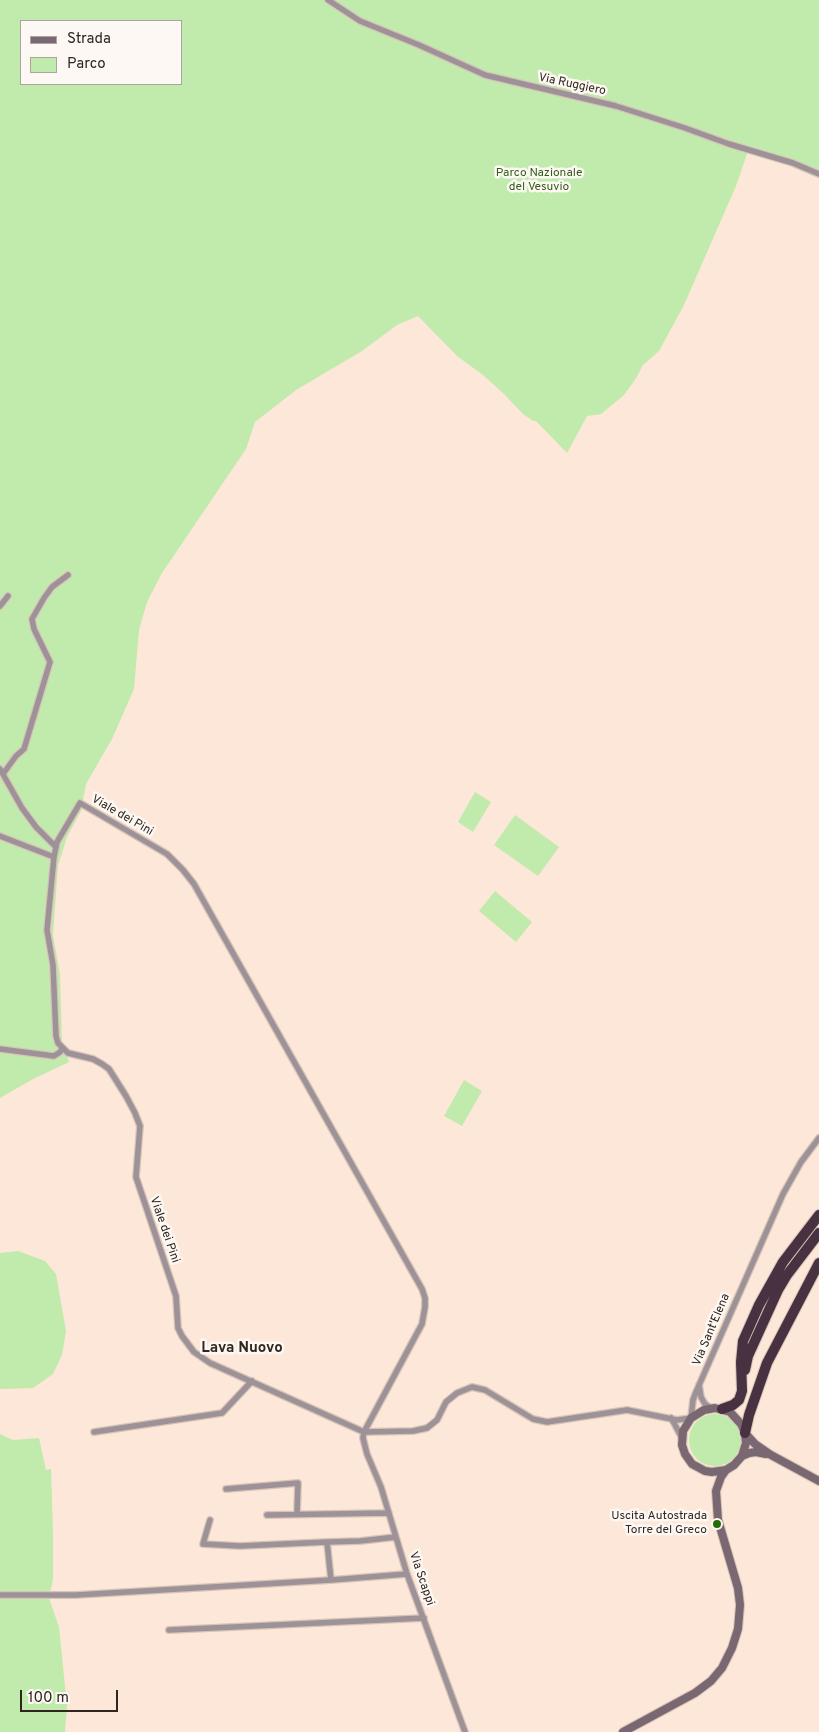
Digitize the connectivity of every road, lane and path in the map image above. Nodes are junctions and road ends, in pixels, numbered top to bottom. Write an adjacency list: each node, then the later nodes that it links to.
1 (328, 0): 2 (street, Via Ruggiero)
2 (819, 174)
3 (68, 575): 6 (street)
4 (8, 596): 5 (street)
5 (0, 606)
6 (1, 772): 8 (street)
7 (0, 836): 9 (street)
8 (56, 847): 9 (street, Viale dei Pini); 23 (street, Viale dei Pini)
9 (54, 856): 11 (street, Viale dei Pini)
10 (0, 1049): 11 (street)
11 (62, 1049): 16 (street, Viale dei Pini)
12 (819, 1138): 18 (street, Via Sant'Elena)
13 (819, 1215): 17 (highway)
14 (819, 1233): 17 (highway)
15 (819, 1265): 24 (highway)
16 (252, 1382): 22 (street); 23 (street, Viale dei Pini)
17 (742, 1383): 19 (highway)
18 (699, 1385): 19 (street, Via Sant'Elena); 21 (street, Via Sant'Elena)
19 (716, 1409): 21 (street); 24 (street)
20 (670, 1418): 21 (street); 23 (street); 25 (street)
21 (691, 1418): 25 (street)
22 (94, 1432)
23 (364, 1432): 33 (street, Via Scappi)
24 (745, 1433): 26 (street); 27 (street)
25 (682, 1438): 29 (street)
26 (771, 1455): 27 (street); 30 (street)
27 (742, 1456): 28 (street)
28 (726, 1470): 29 (street); 32 (street)
29 (705, 1471): 32 (street)
30 (819, 1481)
31 (226, 1489): 34 (street)
32 (716, 1491): 45 (street)
33 (388, 1513): 34 (street); 37 (street, Via Scappi)
34 (298, 1514): 35 (street)
35 (268, 1516)
36 (210, 1520): 38 (street)
37 (396, 1538): 38 (street); 39 (street, Via Scappi)
38 (327, 1542): 40 (street)
39 (407, 1574): 40 (street); 42 (street, Via Scappi)
40 (331, 1580): 41 (street)
41 (0, 1595)
42 (424, 1618): 43 (street); 44 (street, Via Scappi)
43 (169, 1630)
44 (465, 1732)
45 (623, 1732)

